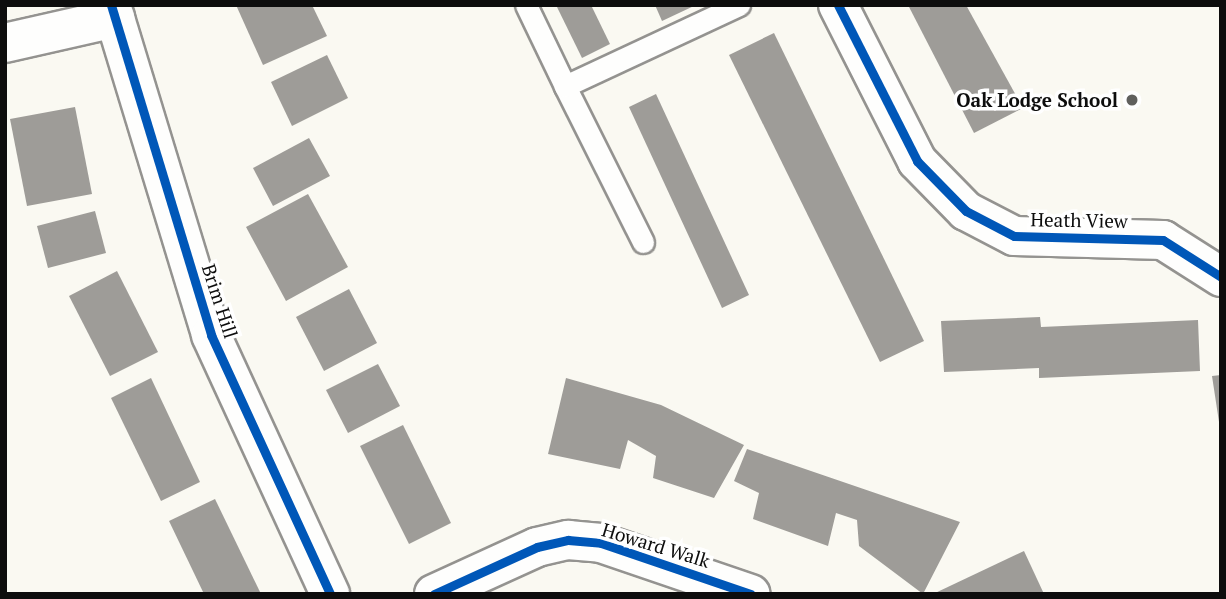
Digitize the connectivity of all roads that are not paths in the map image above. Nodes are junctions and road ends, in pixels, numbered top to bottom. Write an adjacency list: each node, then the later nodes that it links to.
1 (526, 5): 6 (lane)
2 (739, 5): 6 (lane)
3 (838, 5): 8 (street, Heath View)
4 (113, 12): 5 (street); 9 (street, Brim Hill)
5 (5, 43)
6 (565, 86): 7 (lane)
7 (643, 242)
8 (1221, 277)
9 (330, 594)
10 (434, 594): 11 (street, Howard Walk)
11 (751, 594)

